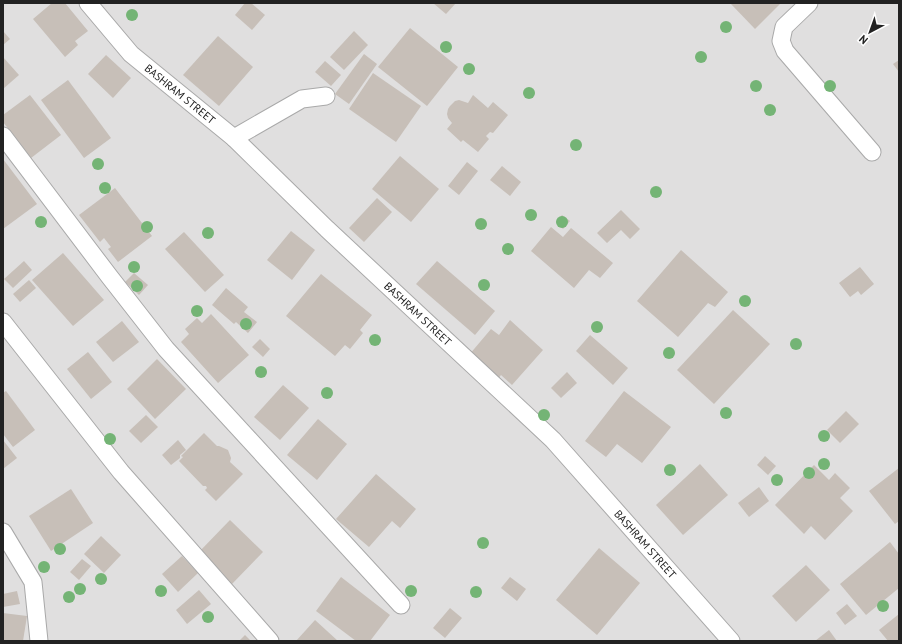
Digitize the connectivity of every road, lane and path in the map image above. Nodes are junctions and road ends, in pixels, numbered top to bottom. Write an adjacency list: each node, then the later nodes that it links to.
1 (88, 3): 5 (street, BASHRAM STREET)
2 (810, 3): 6 (street)
3 (326, 96): 5 (street)
4 (3, 136): 9 (street)
5 (234, 138): 12 (street, BASHRAM STREET)
6 (872, 152)
7 (3, 322): 11 (street)
8 (3, 532): 10 (street)
9 (402, 605)
10 (39, 641)
11 (270, 641)
12 (731, 641)

